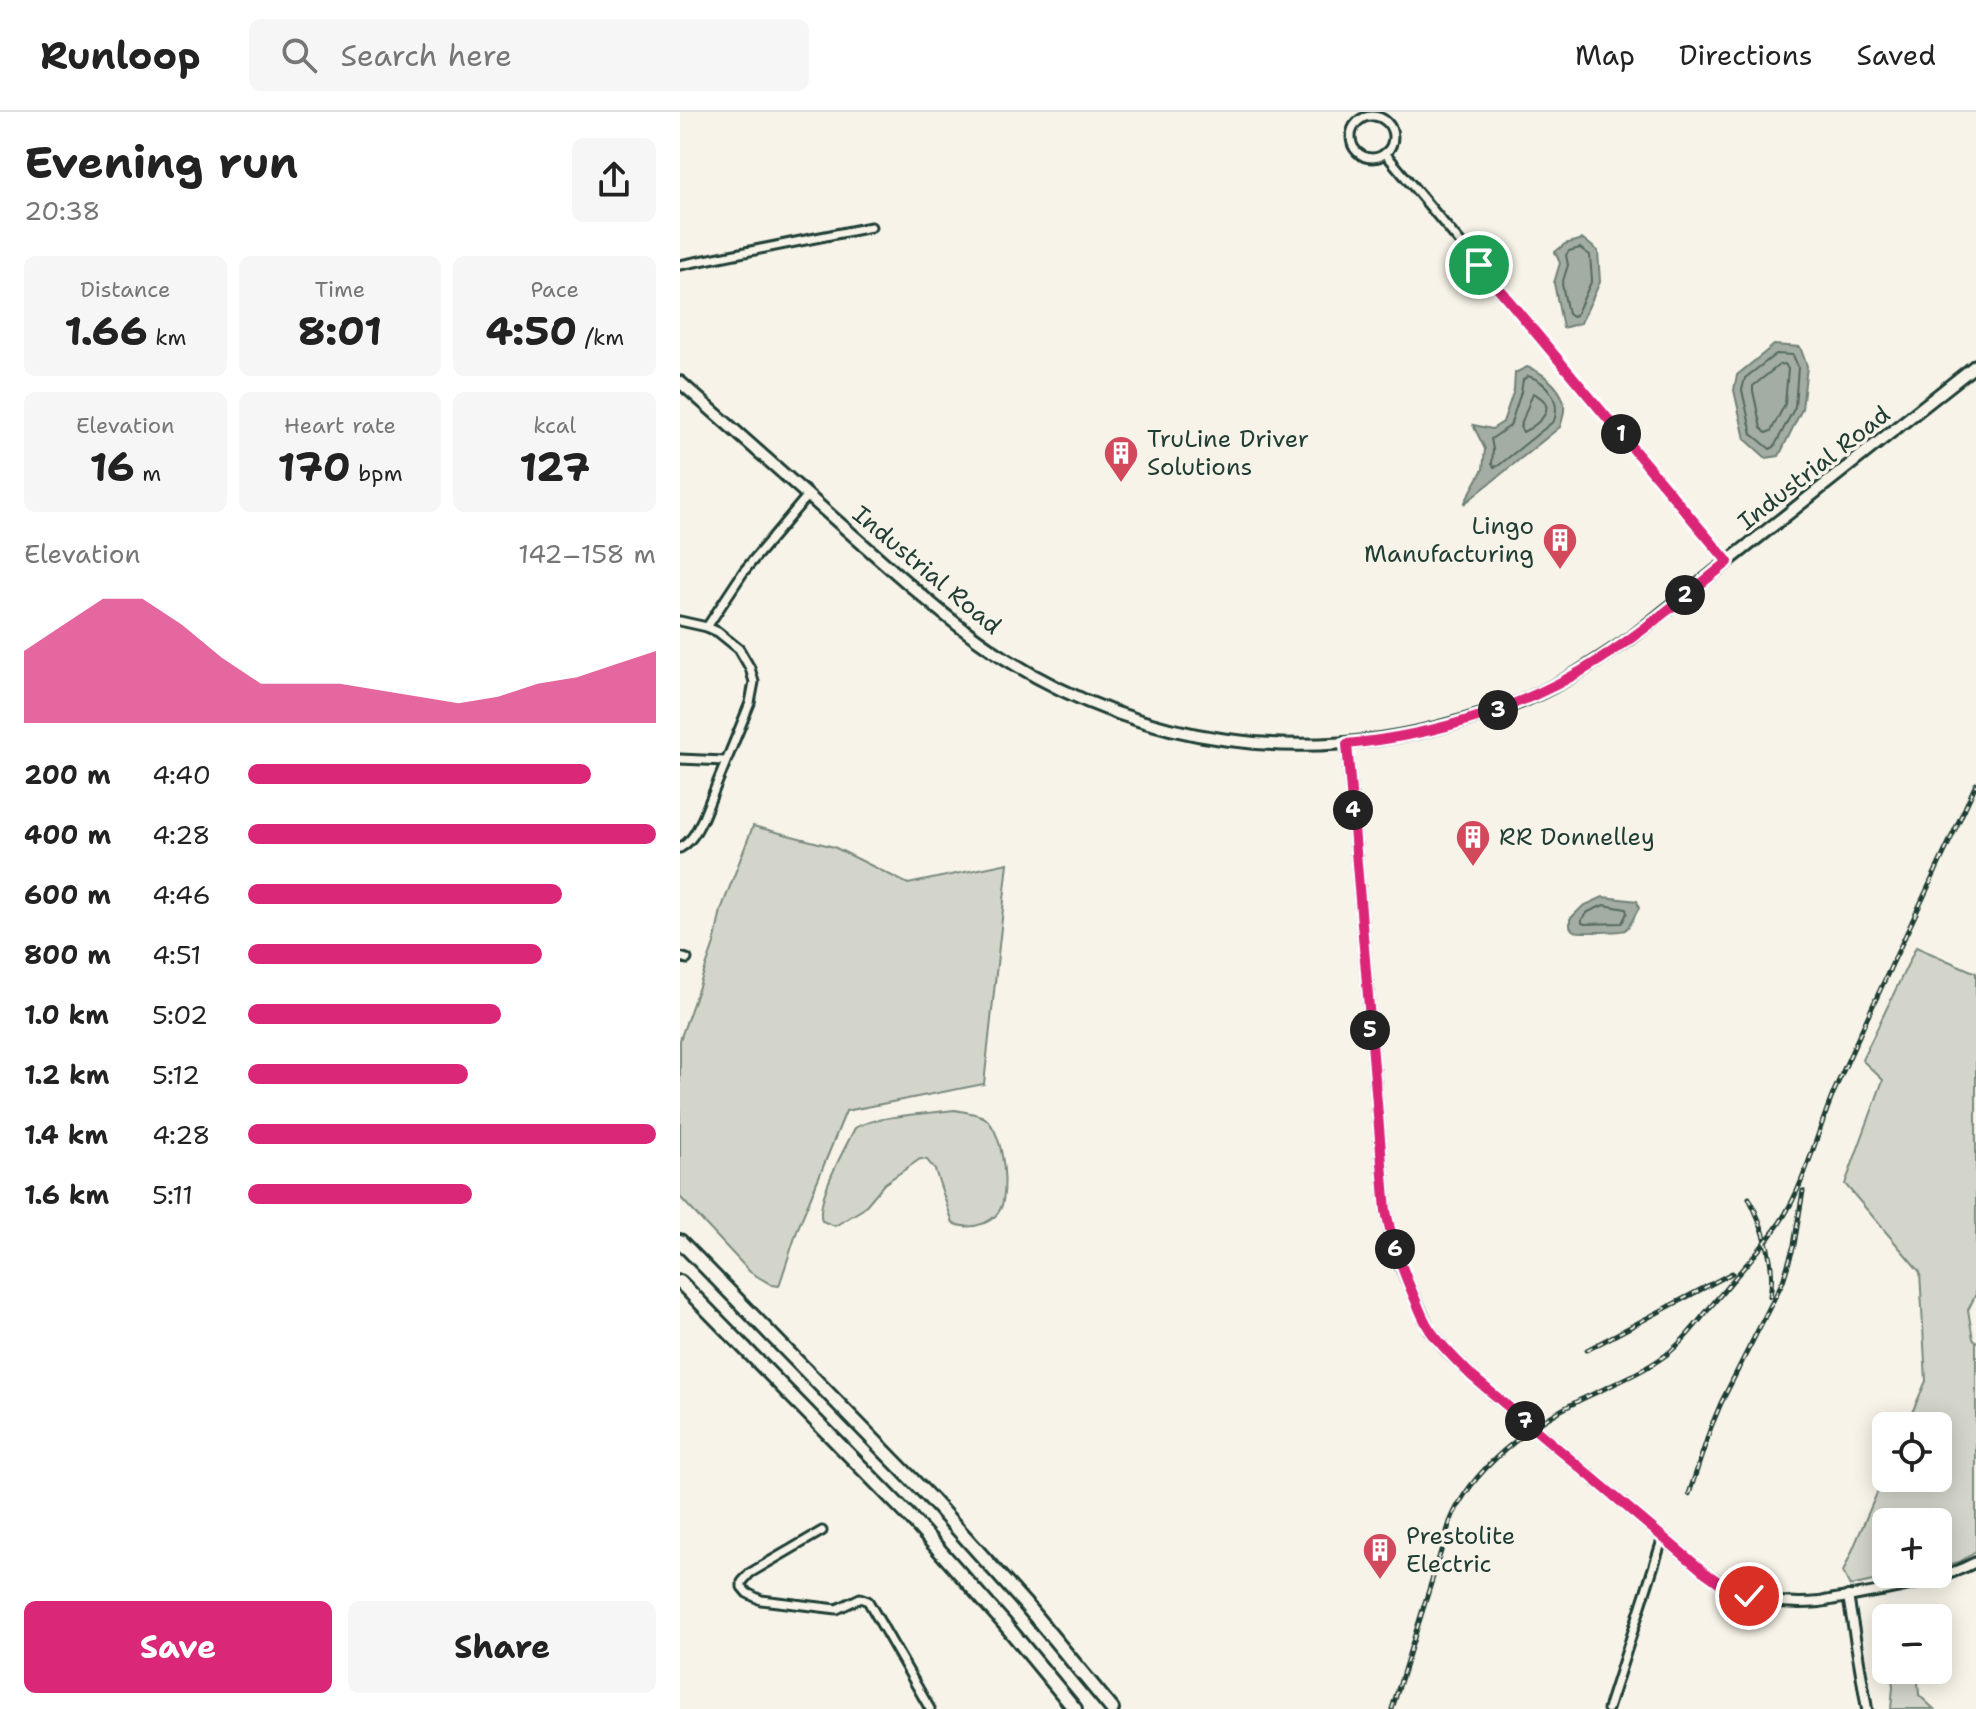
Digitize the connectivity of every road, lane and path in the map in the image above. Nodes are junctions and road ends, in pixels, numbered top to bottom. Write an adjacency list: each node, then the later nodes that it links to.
1 (1385, 153): 1 (street); 7 (street)
2 (871, 227): 3 (street)
3 (680, 265)
4 (1976, 365): 7 (main road, Industrial Road)
5 (680, 382): 6 (main road, Industrial Road)
6 (808, 495): 9 (street); 10 (main road, Industrial Road)
7 (1728, 562): 10 (main road, Industrial Road)
8 (680, 621): 9 (street)
9 (707, 627): 12 (street)
10 (1347, 744): 17 (street)
11 (680, 759): 12 (street)
12 (725, 761): 13 (street)
13 (680, 848)
14 (680, 1241): 22 (highway)
15 (680, 1282): 21 (highway)
16 (822, 1531): 20 (street)
17 (1663, 1537): 19 (street); 23 (street)
18 (1976, 1562): 19 (street)
19 (1848, 1596): 24 (street)
20 (930, 1709)
21 (1075, 1709)
22 (1112, 1709)
23 (1608, 1709)
24 (1867, 1709)

